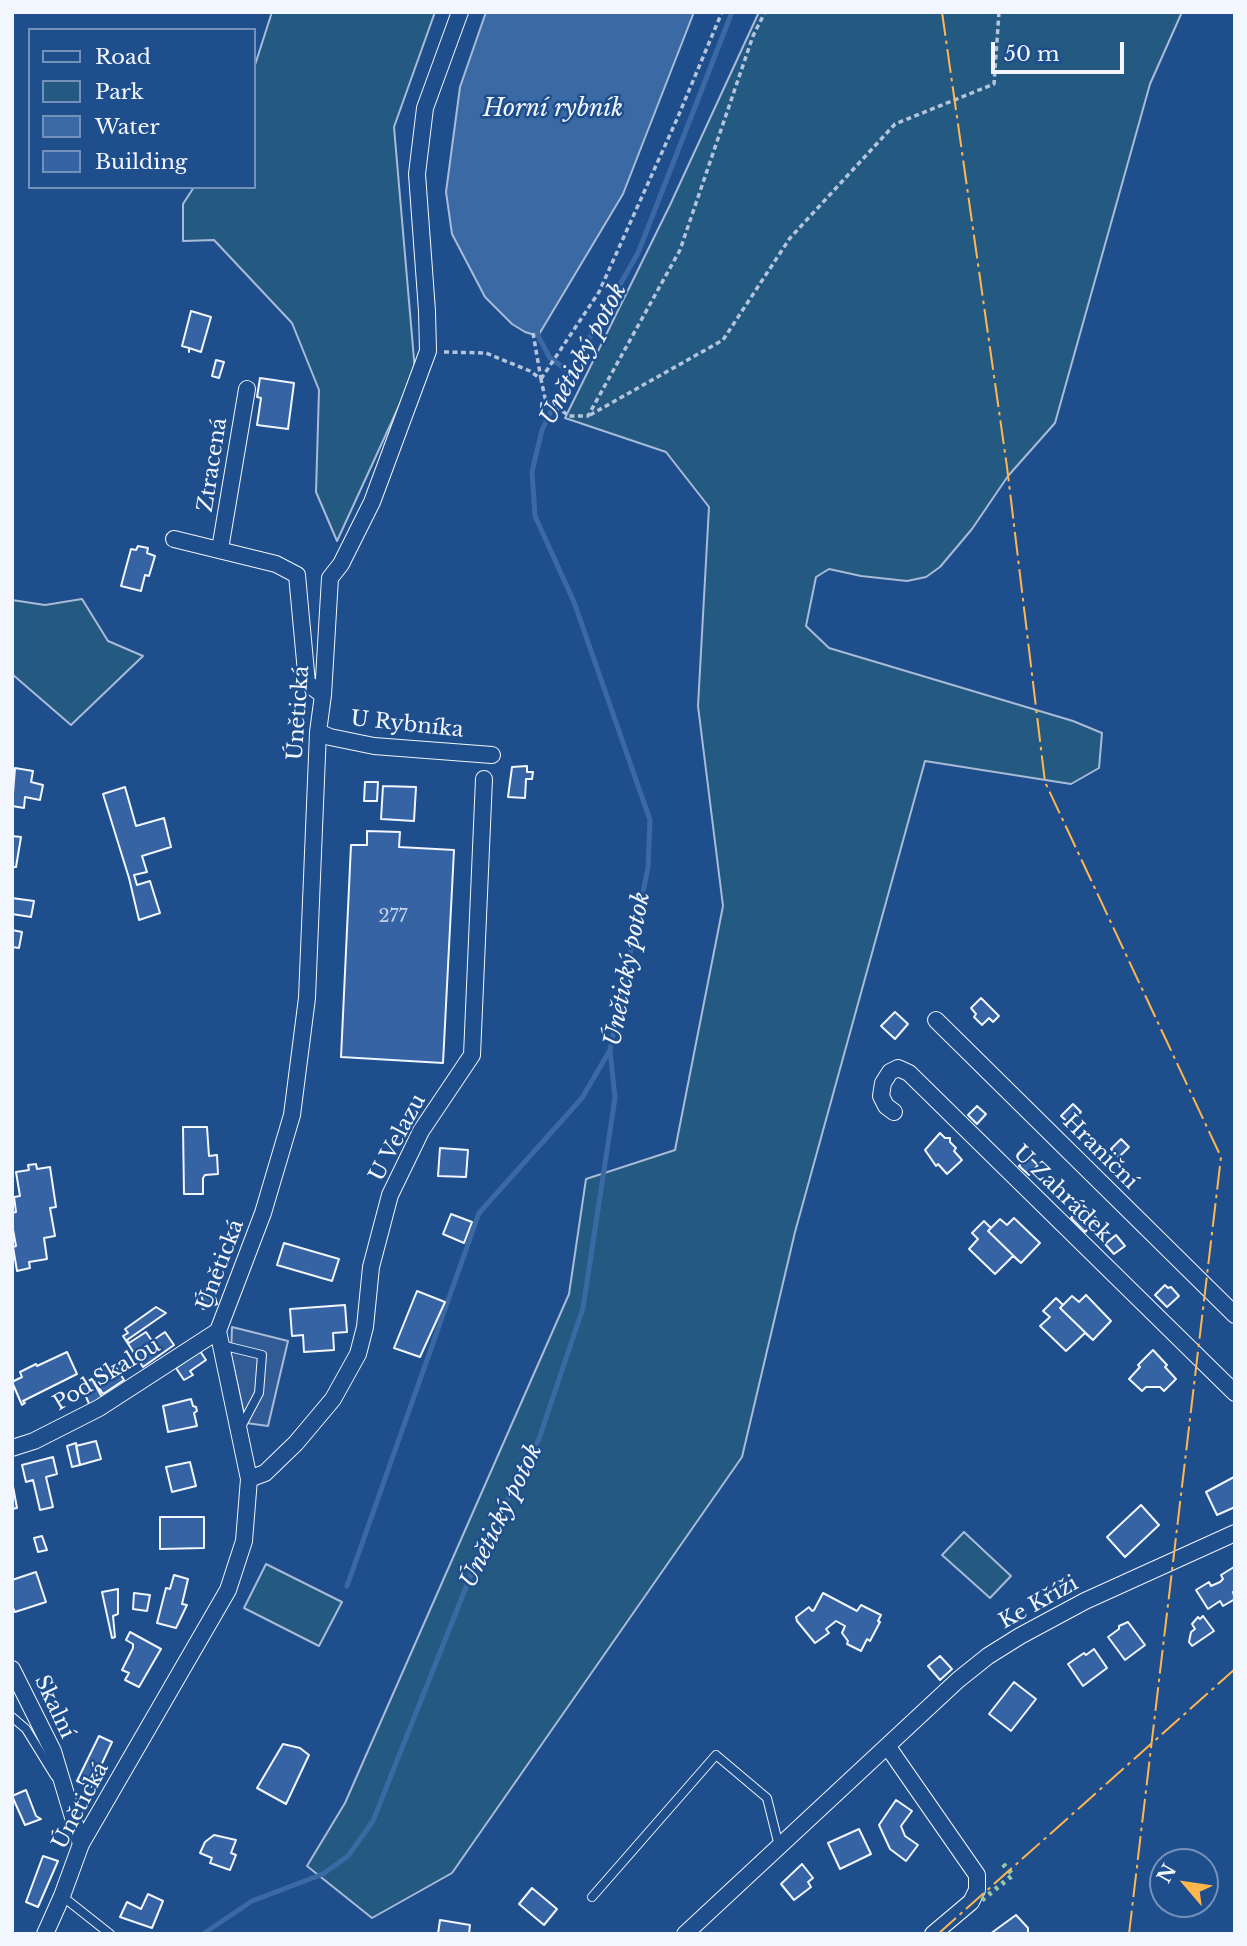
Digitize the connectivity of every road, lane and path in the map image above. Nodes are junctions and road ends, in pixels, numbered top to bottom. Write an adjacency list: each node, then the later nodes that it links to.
1 (460, 12): 6 (street)
2 (722, 12): 7 (path)
3 (765, 12): 9 (path)
4 (999, 12): 9 (path)
5 (533, 333): 7 (path)
6 (428, 351): 7 (path); 12 (street, Únětická)
7 (541, 379): 9 (path)
8 (247, 389): 11 (street, Ztracená)
9 (588, 416)
10 (174, 539): 11 (street)
11 (220, 549): 12 (street)
12 (323, 695): 13 (street, Únětická)
13 (318, 732): 14 (street, U Rybníka); 19 (street, Únětická)
14 (492, 755)
15 (484, 779): 23 (street, U Velazu)
16 (936, 1020): 18 (street, Hraniční)
17 (894, 1112): 20 (street, U Zahrádek)
18 (1235, 1315)
19 (220, 1338): 21 (street, Únětická); 21 (lane); 22 (street, Pod Skalou)
20 (1235, 1393)
21 (239, 1430): 23 (street, Únětická)
22 (12, 1448)
23 (249, 1479): 29 (street, Únětická)
24 (1235, 1533): 27 (street, Ke Kříži)
25 (12, 1669): 28 (street, Skalní)
26 (12, 1717): 28 (lane)
27 (888, 1747): 30 (street, Ke Kříži); 36 (street)
28 (65, 1793): 29 (street, Skalní)
29 (81, 1844): 31 (street, Únětická)
30 (779, 1846): 32 (lane); 35 (street, Ke Kříži)
31 (62, 1896): 33 (street, Únětická); 34 (lane)
32 (592, 1897)
33 (45, 1934)
34 (110, 1934)
35 (685, 1934)
36 (933, 1934)

